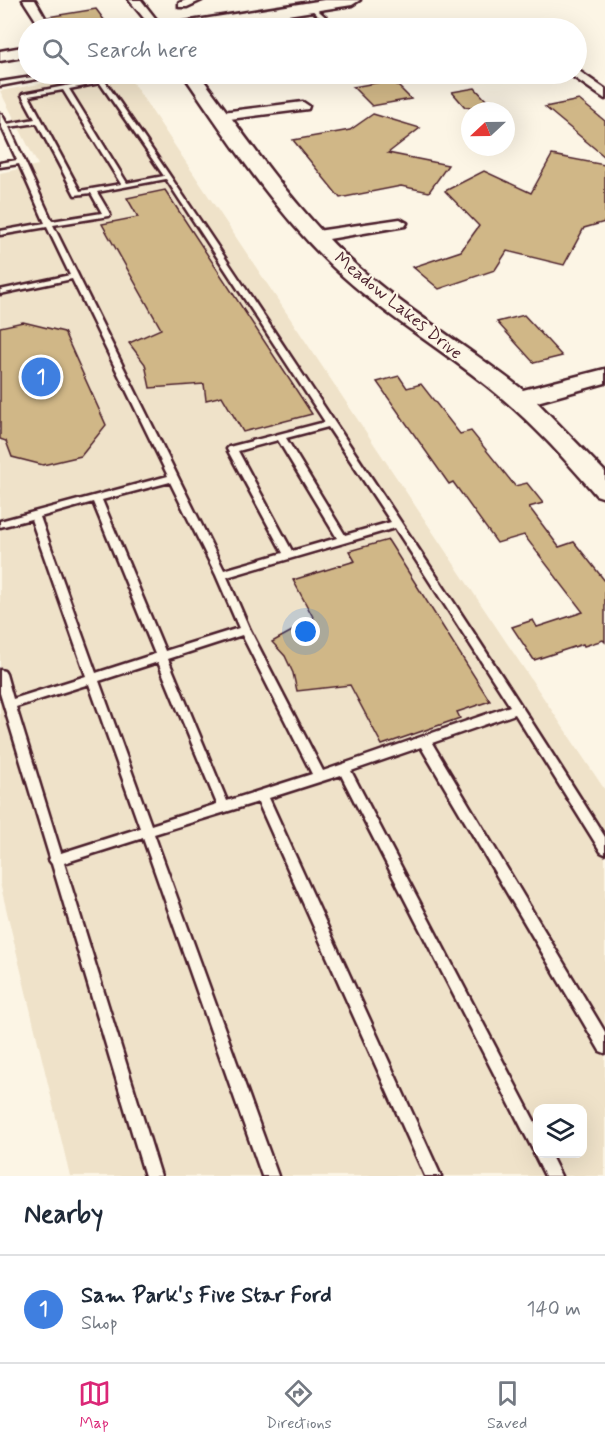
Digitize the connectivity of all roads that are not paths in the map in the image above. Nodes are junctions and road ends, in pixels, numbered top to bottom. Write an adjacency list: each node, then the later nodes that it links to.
1 (29, 0): 7 (street)
2 (135, 0): 8 (street)
3 (196, 0): 5 (street)
4 (351, 0): 6 (street)
5 (183, 5)
6 (311, 6): 9 (street); 10 (lane)
7 (40, 18)
8 (150, 18)
9 (238, 18)
10 (324, 18)
11 (18, 46): 12 (street)
12 (0, 48)
13 (18, 53): 14 (street)
14 (0, 56)
15 (18, 60): 16 (street)
16 (0, 63)
17 (18, 81): 19 (lane)
18 (587, 82): 24 (street)
19 (0, 84)
20 (86, 84): 23 (lane)
21 (104, 84): 32 (lane)
22 (198, 84): 27 (street, Meadow Lakes Drive)
23 (65, 88): 28 (lane); 33 (lane)
24 (605, 95)
25 (303, 106): 27 (street)
26 (0, 116): 29 (lane)
27 (222, 116): 38 (street, Meadow Lakes Drive)
28 (38, 121): 29 (lane); 34 (lane)
29 (5, 126): 30 (lane)
30 (21, 161): 31 (lane); 36 (lane)
31 (0, 165)
32 (168, 177): 33 (lane); 43 (lane)
33 (125, 185): 34 (lane)
34 (93, 190): 36 (lane)
35 (400, 223): 38 (street)
36 (49, 224): 37 (lane); 39 (lane)
37 (0, 233)
38 (317, 236): 42 (street, Meadow Lakes Drive)
39 (74, 276): 40 (lane); 45 (lane)
40 (0, 292)
41 (605, 376): 42 (street)
42 (519, 399): 46 (street, Meadow Lakes Drive)
43 (331, 423): 44 (lane); 50 (lane)
44 (280, 436): 51 (lane); 52 (lane)
45 (172, 478): 47 (lane); 53 (lane)
46 (605, 489)
47 (96, 498): 48 (lane); 55 (lane)
48 (34, 515): 49 (lane); 57 (lane)
49 (0, 524)
50 (397, 524): 51 (lane); 59 (lane)
51 (343, 540): 52 (lane)
52 (290, 556): 53 (lane)
53 (221, 575): 54 (lane)
54 (245, 630): 55 (lane); 62 (lane)
55 (161, 656): 57 (lane); 64 (lane)
56 (0, 674): 58 (lane)
57 (92, 678): 58 (lane); 65 (lane)
58 (9, 705): 67 (lane)
59 (518, 708): 60 (lane); 66 (lane)
60 (424, 741): 61 (lane); 68 (lane)
61 (344, 769): 62 (lane); 69 (lane)
62 (320, 777): 63 (lane)
63 (261, 795): 64 (lane); 73 (lane)
64 (224, 807): 65 (lane)
65 (147, 832): 67 (lane); 72 (lane)
66 (605, 848)
67 (55, 860): 71 (lane)
68 (605, 1046)
69 (533, 1137)
70 (544, 1158): 74 (lane)
71 (153, 1176)
72 (270, 1176)
73 (433, 1176)
74 (553, 1176)

